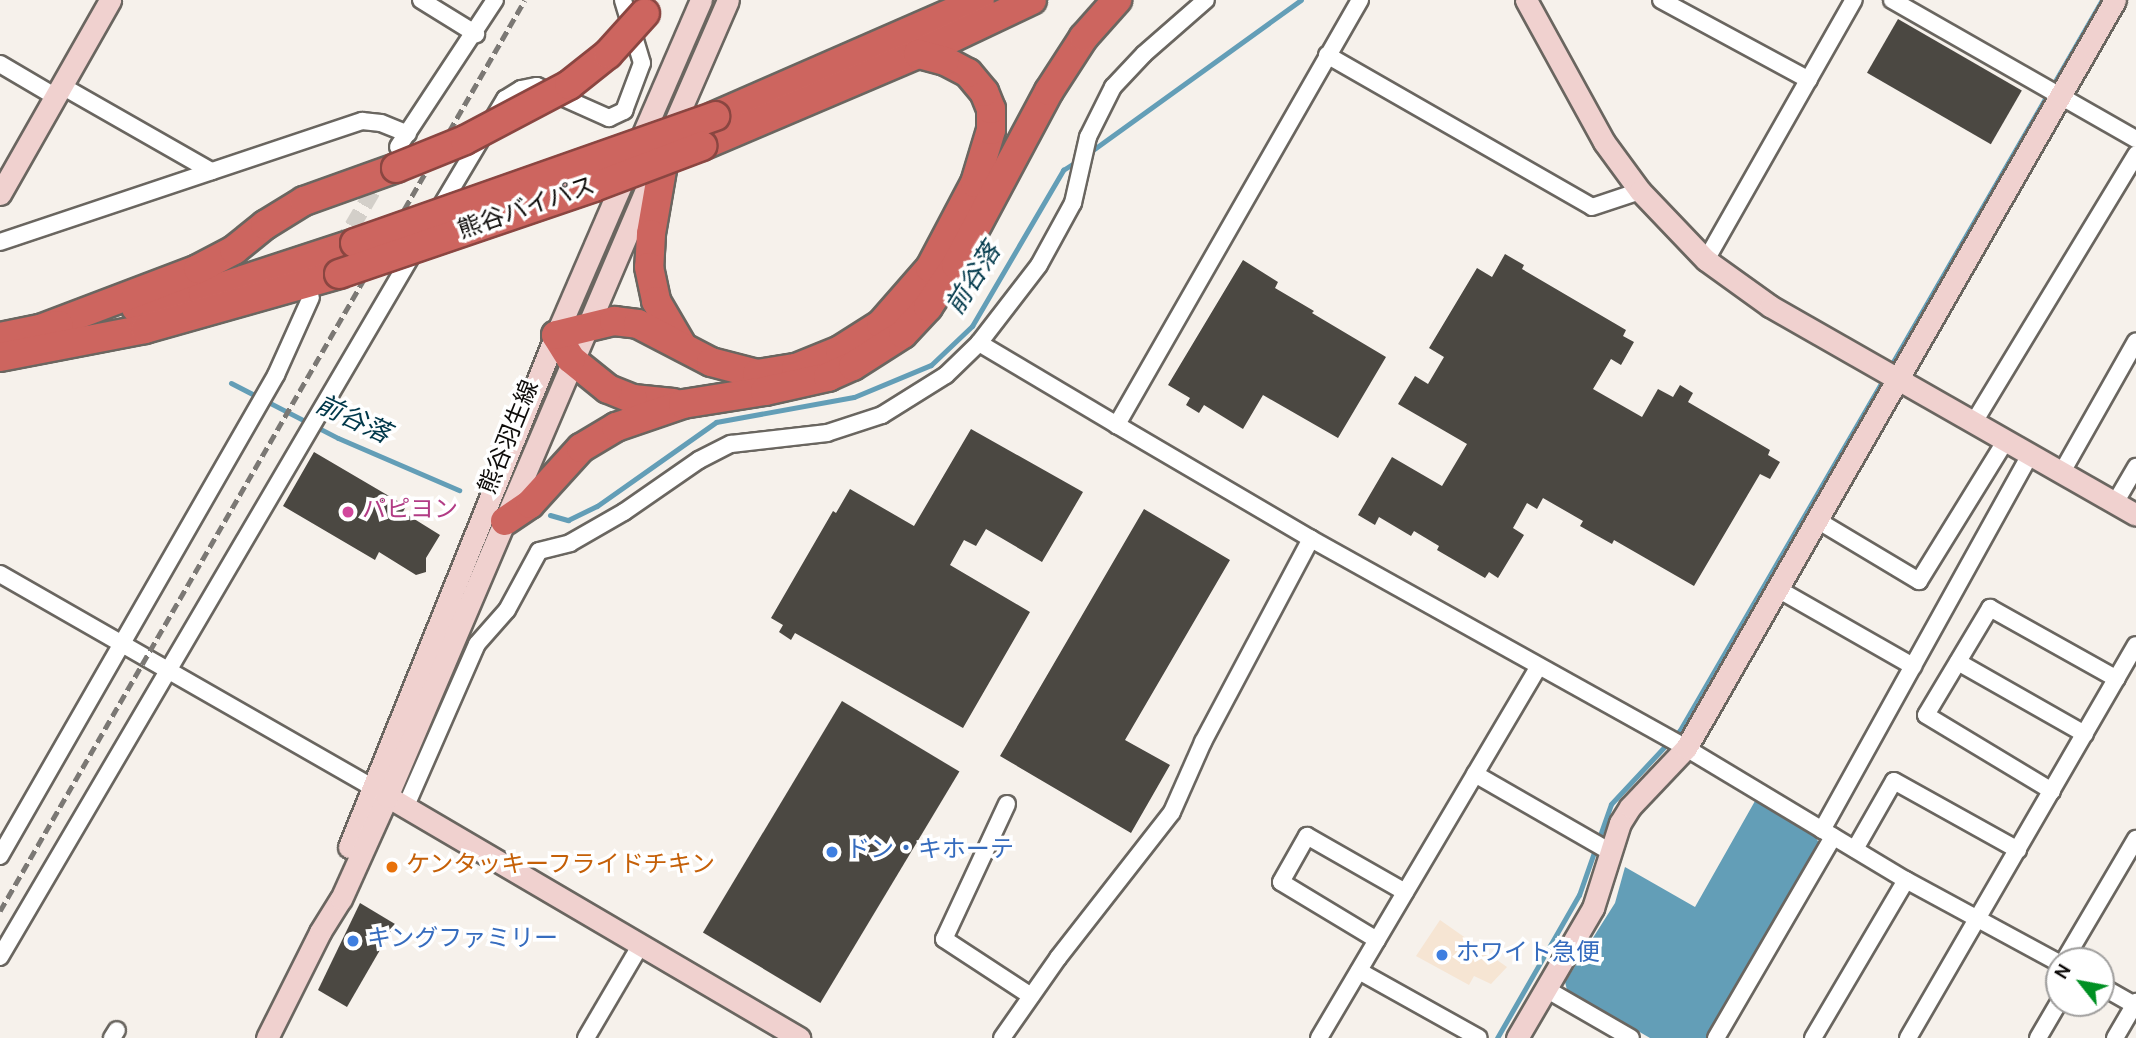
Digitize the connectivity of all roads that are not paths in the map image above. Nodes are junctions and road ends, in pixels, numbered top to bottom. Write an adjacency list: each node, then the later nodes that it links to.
1 (110, 0): 22 (street)
2 (421, 0): 17 (street)
3 (495, 0): 17 (street)
4 (701, 0): 36 (street, 熊谷羽生線)
5 (727, 0): 24 (street, 熊谷羽生線)
6 (980, 0): 35 (highway, 熊谷バイパス, bridge)
7 (1032, 0): 18 (highway, 熊谷バイパス)
8 (1117, 0): 44 (highway)
9 (1206, 0): 39 (street)
10 (1360, 0): 19 (street)
11 (1527, 0): 29 (street)
12 (1661, 0): 21 (street)
13 (1854, 0): 21 (street)
14 (1892, 0): 23 (street)
15 (2115, 0): 23 (street)
16 (641, 4): 26 (highway, bridge); 63 (street)
17 (476, 34): 26 (street)
18 (918, 54): 40 (highway); 41 (highway, 熊谷バイパス, bridge)
19 (1327, 55): 29 (street); 46 (street)
20 (0, 64): 22 (street)
21 (1809, 80): 32 (street)
22 (59, 92): 28 (street); 30 (street)
23 (2059, 95): 25 (street); 43 (street)
24 (668, 139): 34 (street, 熊谷羽生線); 40 (highway)
25 (2136, 139)
26 (401, 150): 28 (street); 35 (highway)
27 (2136, 154): 45 (street)
28 (211, 172): 31 (street)
29 (1640, 191): 32 (street)
30 (0, 194)
31 (0, 242)
32 (1706, 260): 43 (street)
33 (311, 297): 59 (street)
34 (587, 327): 36 (highway); 40 (highway); 42 (street, 熊谷羽生線)
35 (40, 329): 37 (highway, 熊谷バイパス)
36 (556, 335): 42 (highway); 69 (street, 熊谷羽生線)
37 (0, 337)
38 (2136, 341): 50 (street)
39 (979, 343): 46 (street); 69 (street)
40 (684, 348)
41 (0, 357)
42 (571, 359): 44 (highway); 54 (street, 熊谷羽生線)
43 (1894, 379): 45 (street); 53 (street)
44 (683, 404): 54 (highway)
45 (1974, 422): 47 (street)
46 (1117, 425): 55 (street)
47 (2006, 440): 48 (street); 53 (street)
48 (2031, 453): 50 (street); 61 (street)
49 (2136, 467): 51 (street)
50 (2062, 472): 51 (street)
51 (2115, 503): 52 (street)
52 (2136, 515)
53 (1817, 520): 57 (street)
54 (505, 522): 69 (street, 熊谷羽生線)
55 (1311, 539): 62 (street); 88 (street)
56 (0, 574): 59 (street)
57 (1776, 588): 61 (street); 66 (street)
58 (2136, 645): 64 (street)
59 (122, 646): 63 (street); 76 (street)
60 (1958, 662): 64 (street); 65 (street); 68 (street)
61 (1913, 666): 71 (street)
62 (1538, 667): 66 (street); 67 (street)
63 (167, 672): 69 (street); 84 (street)
64 (2117, 679): 65 (street)
65 (2085, 734): 68 (street)
66 (1686, 748): 71 (street); 75 (street)
67 (1475, 774): 75 (street); 78 (street)
68 (2052, 791): 74 (street)
69 (388, 798): 81 (street); 94 (street, 熊谷羽生線)
70 (1007, 804): 88 (street)
71 (1828, 833): 73 (street); 99 (street)
72 (2136, 839): 82 (street)
73 (1854, 849): 74 (street); 77 (street)
74 (2018, 850): 79 (street)
75 (1609, 851): 86 (street)
76 (0, 856)
77 (1906, 880): 79 (street); 100 (street)
78 (1405, 892): 80 (street); 80 (street)
79 (1979, 919): 83 (street); 101 (street)
80 (1377, 940): 85 (street)
81 (640, 946): 95 (street); 96 (street)
82 (2072, 947)
83 (2045, 955)
84 (0, 957)
85 (1359, 971): 92 (street); 97 (street)
86 (1546, 989): 93 (street); 98 (street)
87 (2115, 993): 89 (street)
88 (1031, 996): 91 (street)
89 (2136, 1004): 103 (street)
90 (2050, 1017): 102 (street)
91 (1005, 1037)
92 (1323, 1037)
93 (1626, 1037)
94 (267, 1038)
95 (586, 1038)
96 (799, 1038)
97 (1479, 1038)
98 (1517, 1038)
99 (1716, 1038)
100 (1813, 1038)
101 (1908, 1038)
102 (2038, 1038)
103 (2115, 1038)

